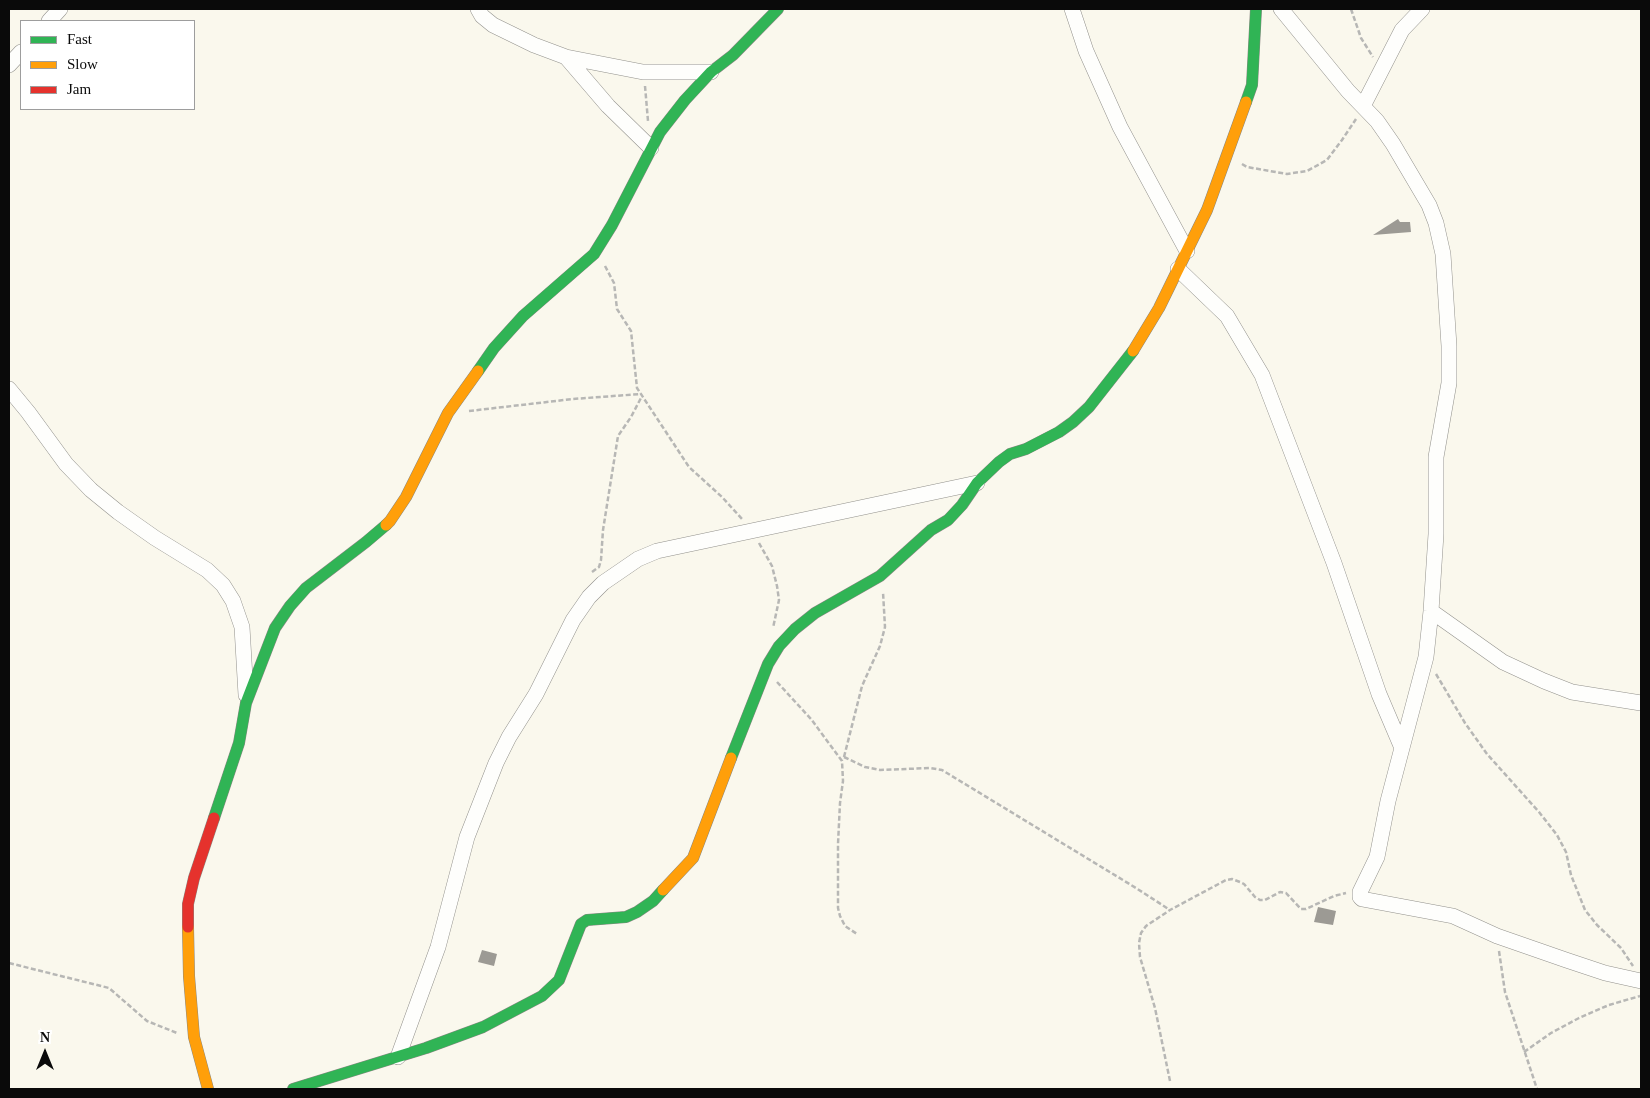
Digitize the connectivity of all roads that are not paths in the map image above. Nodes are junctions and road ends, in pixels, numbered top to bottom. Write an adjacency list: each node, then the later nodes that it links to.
1 (60, 9): 8 (street)
2 (478, 9): 10 (street)
3 (778, 9): 12 (street)
4 (1072, 9): 15 (street)
5 (1256, 9): 15 (street)
6 (1281, 9): 13 (street)
7 (1422, 9): 13 (street)
8 (49, 20)
9 (20, 53): 11 (street)
10 (566, 57): 12 (street); 14 (street)
11 (9, 65)
12 (711, 72): 14 (street)
13 (1364, 106): 19 (street)
14 (648, 145): 20 (street)
15 (1187, 251): 16 (street)
16 (1178, 270): 18 (street); 22 (street)
17 (9, 389): 20 (street)
18 (977, 483): 24 (street); 24 (street)
19 (1431, 611): 21 (street); 22 (street)
20 (246, 703): 25 (street)
21 (1641, 703)
22 (1402, 748): 23 (street)
23 (1639, 976)
24 (398, 1057): 26 (street)
25 (208, 1089)
26 (292, 1089)

